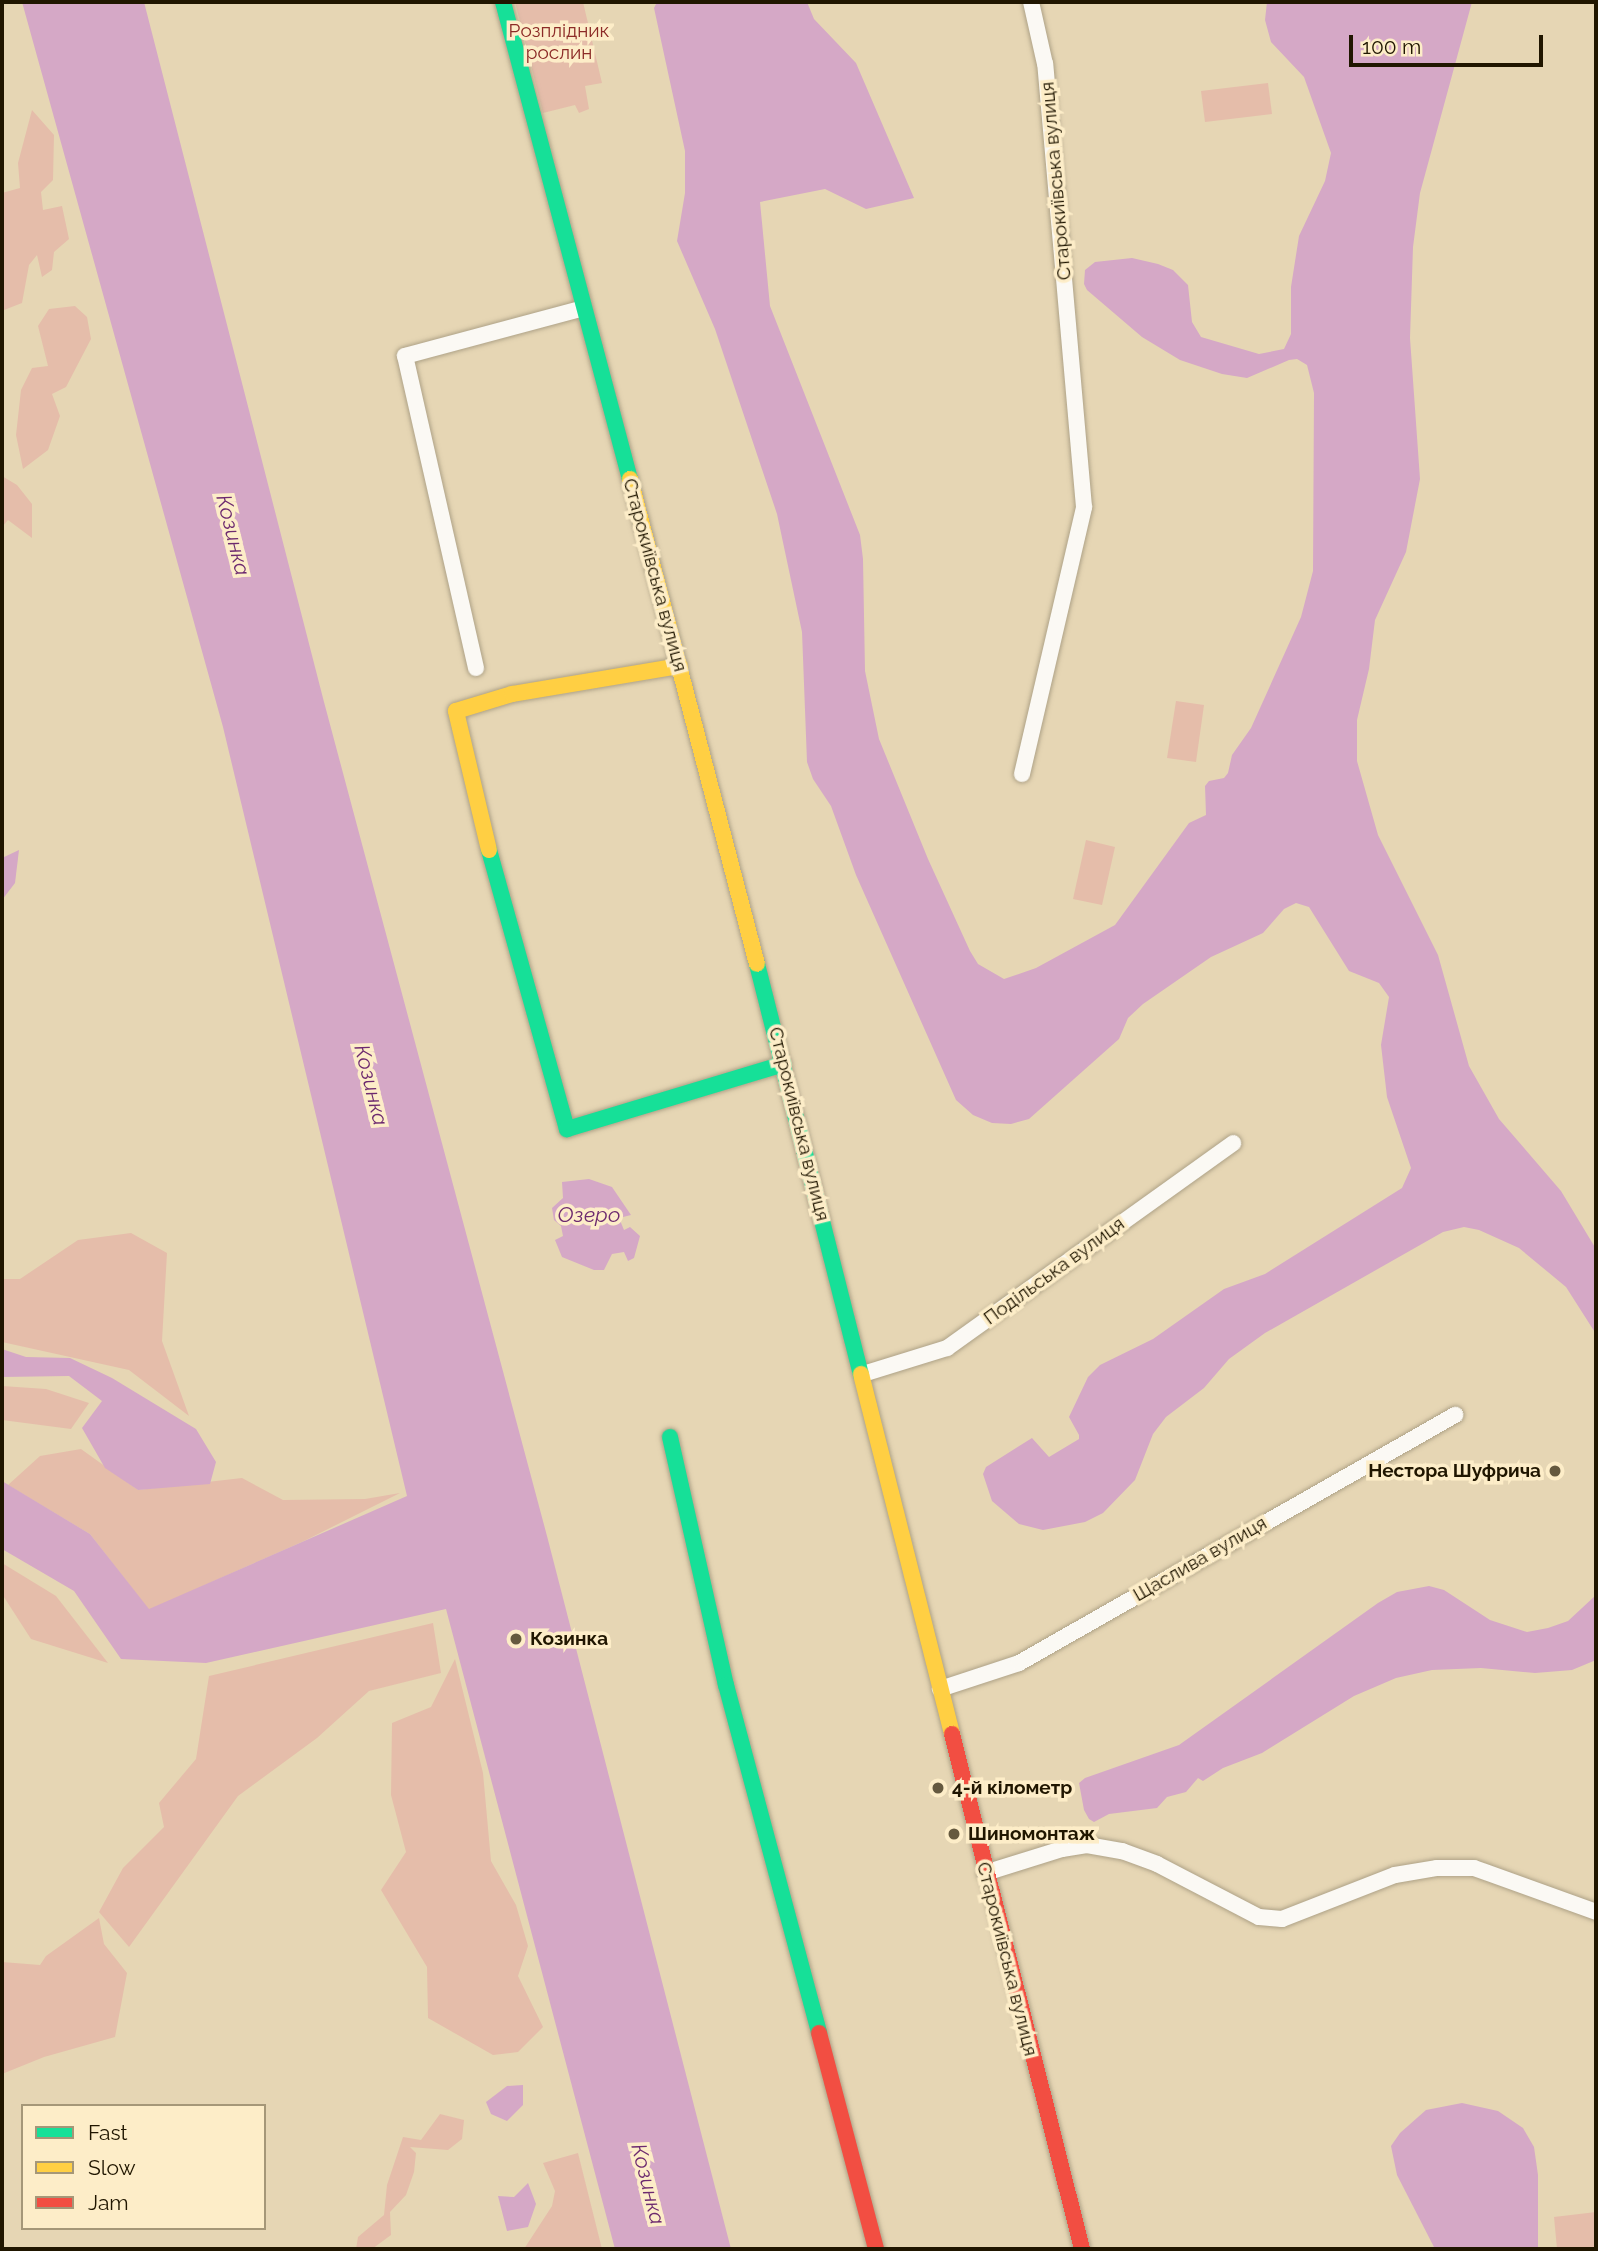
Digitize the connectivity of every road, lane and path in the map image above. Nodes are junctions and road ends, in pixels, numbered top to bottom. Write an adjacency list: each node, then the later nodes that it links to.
1 (503, 2): 3 (street, Старокиївська вулиця)
2 (1031, 2): 6 (street, Старокиївська вулиця)
3 (584, 308): 4 (street, Старокиївська вулиця); 5 (street)
4 (680, 666): 7 (street, Старокиївська вулиця); 7 (street)
5 (476, 668)
6 (1022, 774)
7 (783, 1064): 9 (street, Старокиївська вулиця)
8 (1233, 1143): 9 (street, Подільська вулиця)
9 (863, 1374): 12 (street, Старокиївська вулиця)
10 (1455, 1415): 12 (street, Щаслива вулиця)
11 (670, 1437): 15 (street)
12 (940, 1689): 13 (street, Старокиївська вулиця)
13 (985, 1873): 14 (street); 16 (street, Старокиївська вулиця)
14 (1596, 1912)
15 (876, 2249)
16 (1082, 2249)

